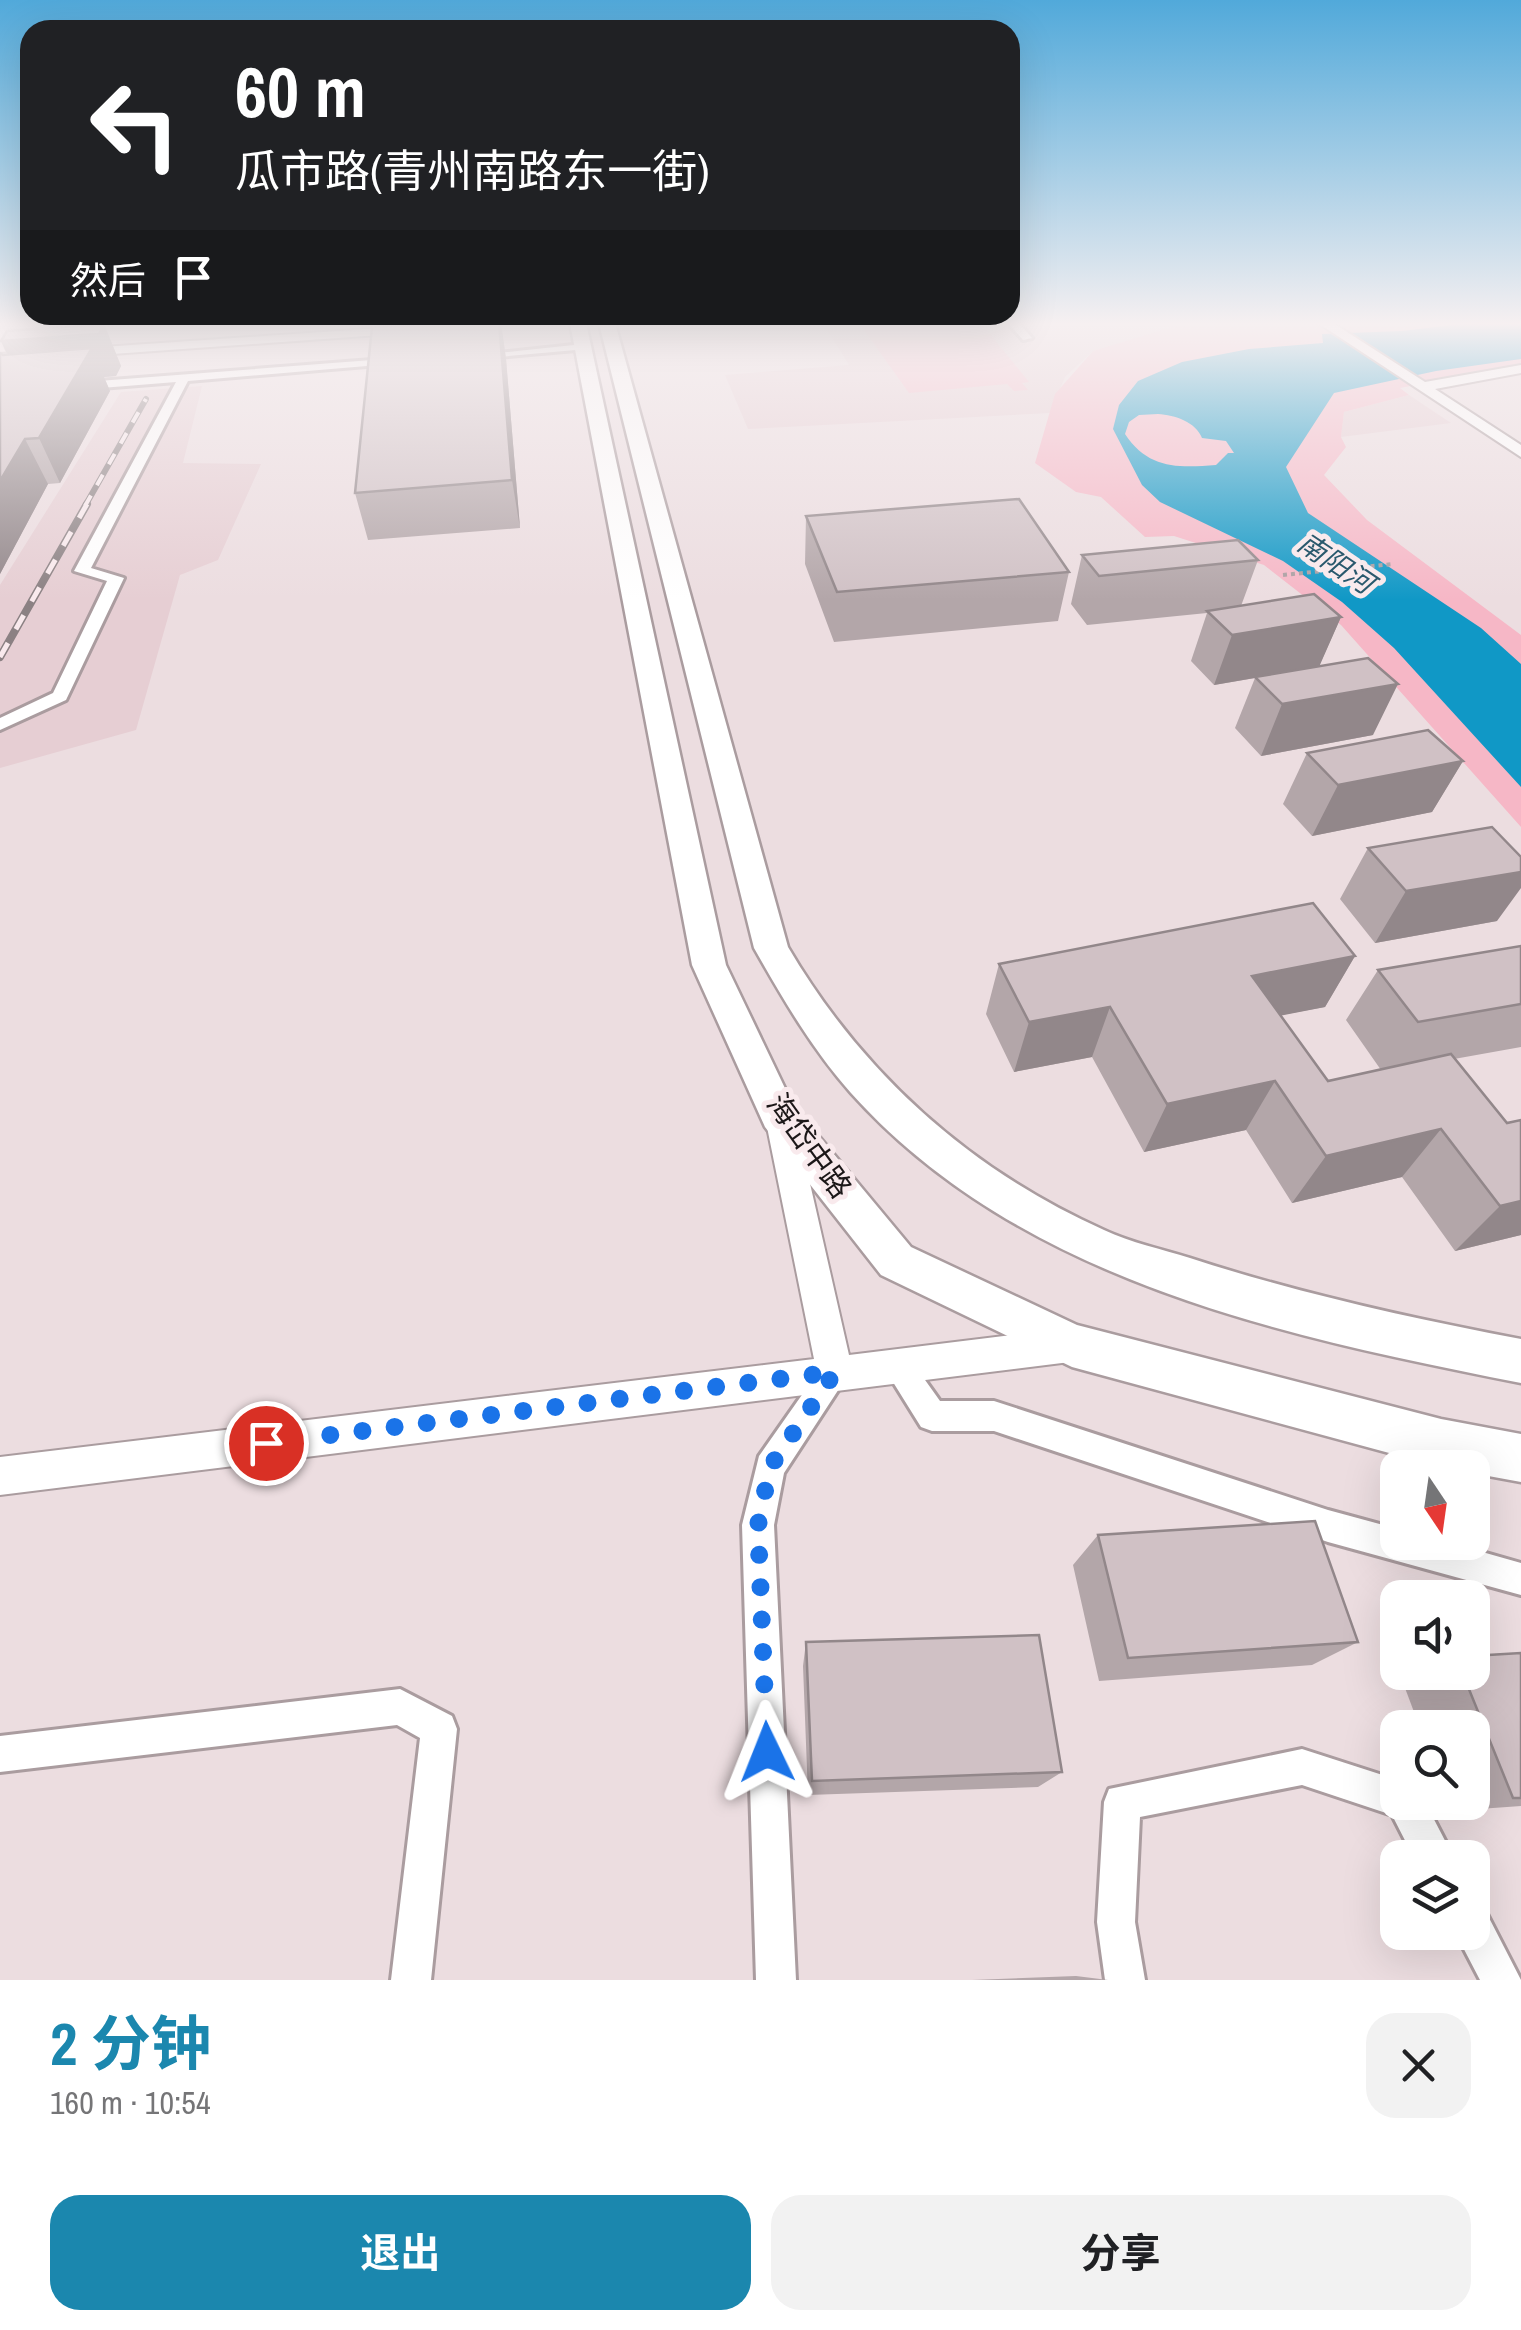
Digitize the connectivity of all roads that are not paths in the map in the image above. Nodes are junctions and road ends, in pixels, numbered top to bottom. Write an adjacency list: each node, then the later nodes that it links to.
1 (164, 415): 6 (street)
2 (605, 415): 7 (main road, 海岱中路)
3 (614, 415): 9 (main road)
4 (1466, 415): 5 (street)
5 (1521, 452)
6 (0, 725)
7 (780, 1116): 8 (main road, 海岱中路); 11 (street)
8 (1072, 1344): 10 (street); 12 (main road, 海岱中路)
9 (1521, 1361)
10 (898, 1366): 11 (street); 14 (street)
11 (835, 1372): 13 (street); 19 (street)
12 (1521, 1458)
13 (0, 1476)
14 (1521, 1579)
15 (0, 1754): 18 (street)
16 (1380, 1793): 20 (street)
17 (1485, 1950): 21 (street)
18 (411, 1980)
19 (776, 1980)
20 (1125, 1980)
21 (1502, 1980)

